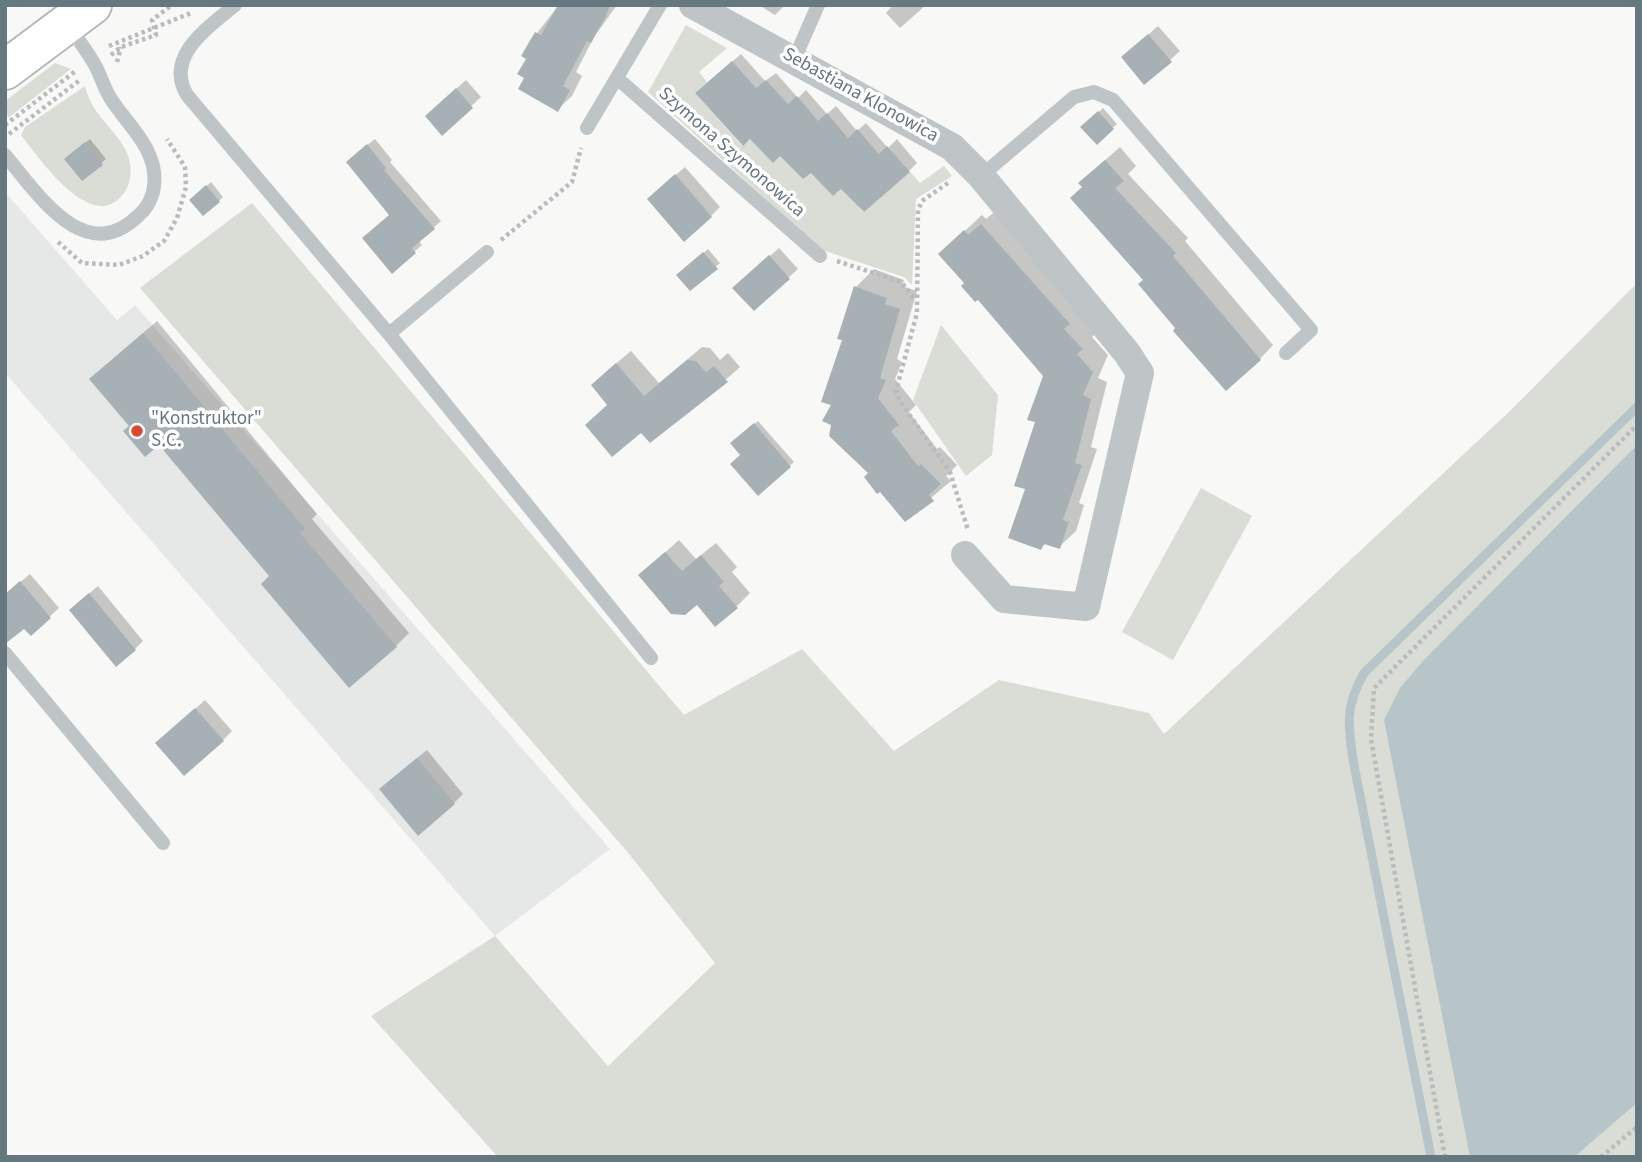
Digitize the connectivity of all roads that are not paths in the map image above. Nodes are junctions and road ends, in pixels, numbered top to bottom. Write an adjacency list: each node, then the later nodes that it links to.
1 (235, 5): 14 (lane)
2 (660, 5): 8 (lane)
3 (693, 5): 6 (street, Sebastiana Klonowica)
4 (818, 5): 6 (lane)
5 (85, 10): 7 (main road); 10 (lane)
6 (794, 60): 11 (street, Sebastiana Klonowica)
7 (5, 70)
8 (617, 78): 9 (lane); 13 (lane, Szymona Szymonowica)
9 (587, 128)
10 (5, 155)
11 (981, 176): 15 (lane); 16 (street, Sebastiana Klonowica)
12 (486, 252): 14 (lane)
13 (820, 256)
14 (389, 334): 18 (lane)
15 (1286, 353)
16 (965, 555)
17 (5, 653): 19 (lane)
18 (652, 658)
19 (163, 843)

